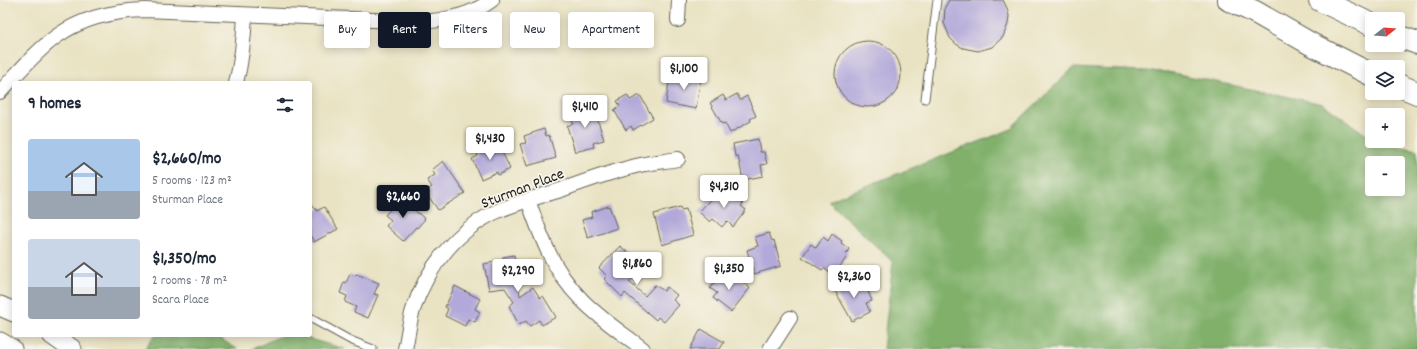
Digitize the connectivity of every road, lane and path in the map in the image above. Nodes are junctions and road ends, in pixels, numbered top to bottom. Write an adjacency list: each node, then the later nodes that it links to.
1 (492, 0): 6 (street)
2 (679, 0): 7 (street)
3 (937, 0): 16 (lane)
4 (1229, 0): 11 (main road)
5 (1320, 0): 8 (main road)
6 (245, 15): 12 (street); 14 (street)
7 (678, 20)
8 (1365, 22)
9 (1405, 39): 10 (main road)
10 (1417, 43)
11 (1365, 71)
12 (236, 81)
13 (1405, 88): 15 (main road)
14 (0, 92)
15 (1417, 93)
16 (925, 99)
17 (678, 160): 18 (street, Sturman Place)
18 (528, 200): 28 (street, Sturman Place); 29 (street)
19 (0, 306): 20 (street)
20 (12, 311)
21 (790, 318): 30 (street)
22 (312, 319): 27 (lane)
23 (55, 337): 26 (street)
24 (0, 342): 25 (street)
25 (12, 349)
26 (72, 349)
27 (373, 349)
28 (405, 349)
29 (643, 349)
30 (770, 349)

